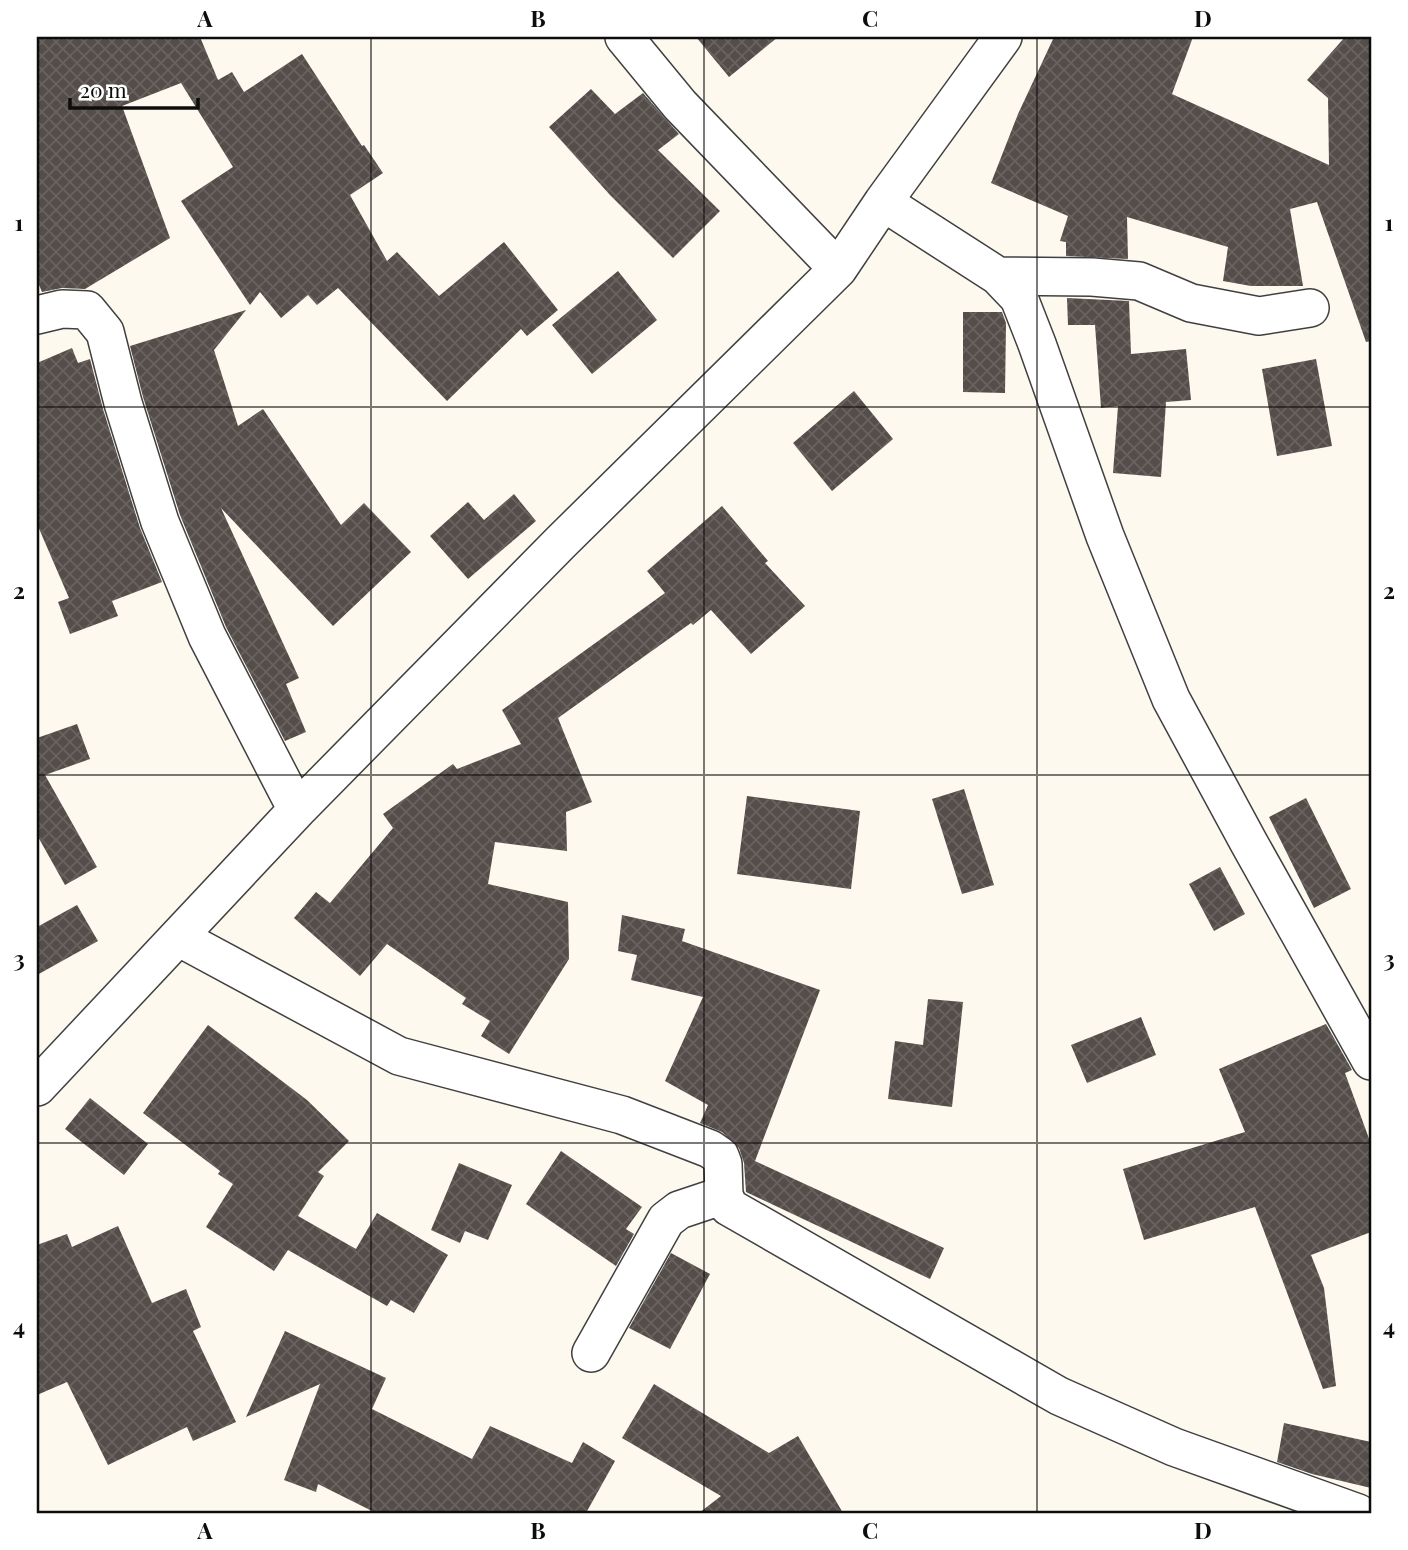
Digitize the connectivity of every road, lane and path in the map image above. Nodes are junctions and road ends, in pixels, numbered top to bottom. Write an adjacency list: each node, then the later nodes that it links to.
1 (624, 37): 4 (street)
2 (1003, 37): 3 (street)
3 (883, 202): 4 (street); 5 (street)
4 (838, 269): 8 (street)
5 (998, 276): 6 (street); 10 (street)
6 (1310, 308)
7 (37, 315): 8 (street)
8 (297, 810): 9 (street)
9 (178, 937): 11 (street); 12 (street)
10 (1371, 1061)
11 (37, 1087)
12 (723, 1195): 13 (street); 14 (street)
13 (591, 1353)
14 (1358, 1513)

